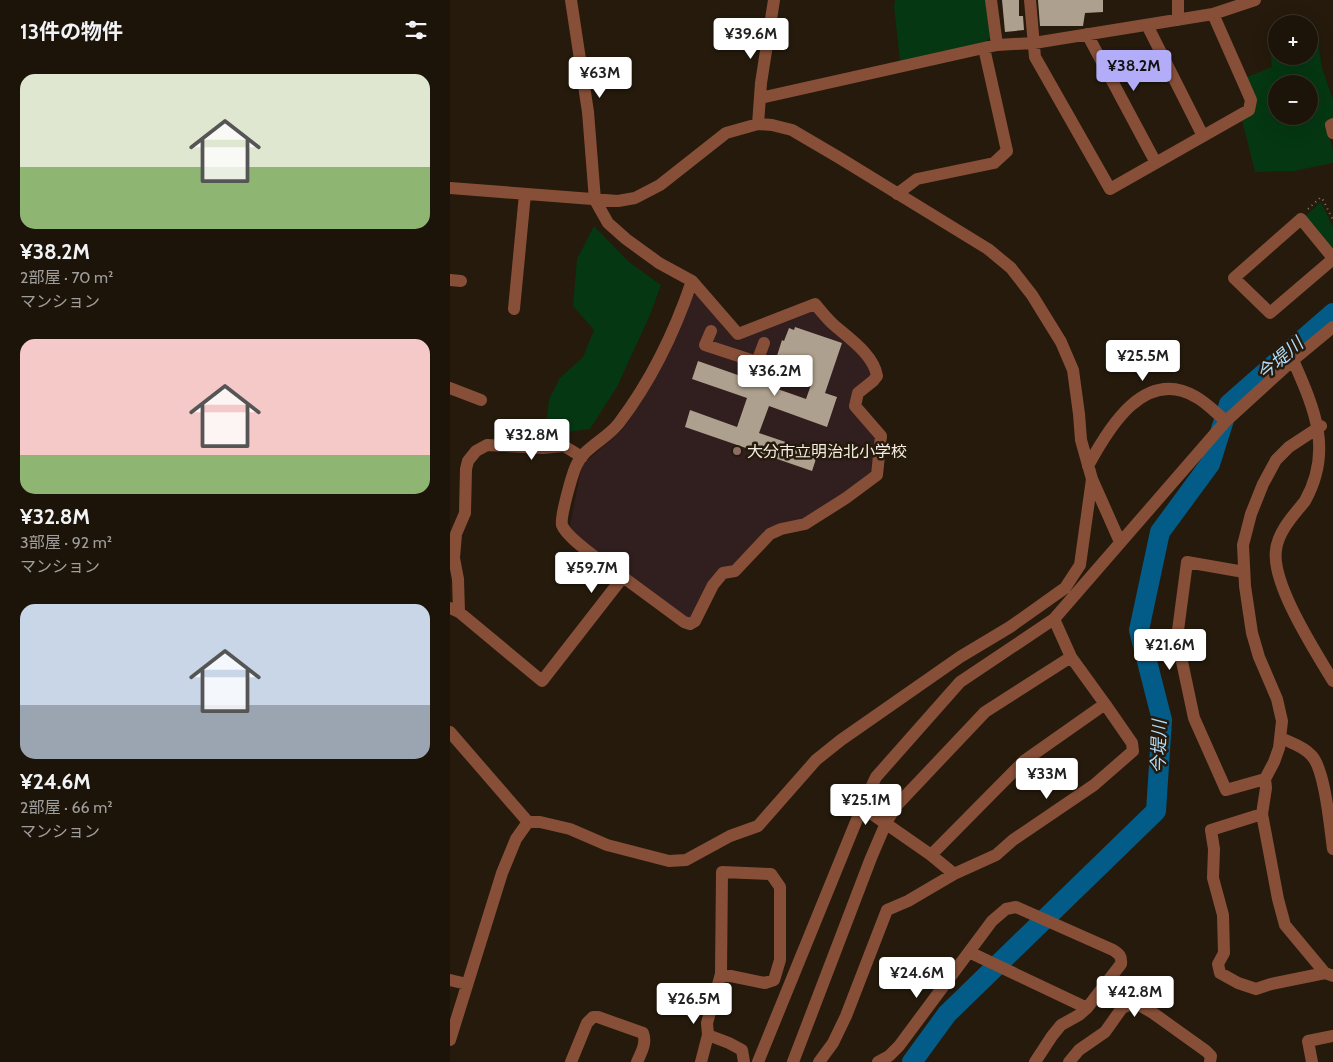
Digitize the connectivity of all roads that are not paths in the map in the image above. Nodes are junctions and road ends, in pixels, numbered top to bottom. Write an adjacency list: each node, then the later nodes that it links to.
1 (571, 0): 22 (street)
2 (774, 0): 13 (street)
3 (991, 0): 12 (street)
4 (1030, 0): 11 (street)
5 (1178, 0): 8 (street)
6 (1255, 0): 7 (street)
7 (1213, 14): 8 (street); 17 (street)
8 (1178, 20): 9 (street)
9 (1147, 25): 10 (street); 17 (street)
10 (1087, 34): 11 (street); 18 (street)
11 (1034, 43): 12 (street); 18 (street)
12 (991, 46): 13 (street); 21 (street)
13 (760, 98): 14 (street)
14 (758, 124): 21 (street); 22 (street)
15 (1333, 124): 16 (street)
16 (1333, 133)
17 (1203, 136): 18 (street)
18 (1156, 163)
19 (450, 188): 20 (street)
20 (525, 194): 22 (street); 25 (street)
21 (897, 194): 37 (street)
22 (595, 200): 24 (street)
23 (1333, 259): 23 (street)
24 (692, 281): 26 (street); 36 (street)
25 (514, 309)
26 (731, 326): 30 (street); 41 (street)
27 (1333, 327): 31 (street)
28 (712, 331): 30 (street)
29 (764, 343): 30 (street)
30 (728, 352)
31 (1293, 360): 34 (street); 35 (street)
32 (450, 388): 33 (street)
33 (481, 400)
34 (1226, 422): 37 (street); 39 (street)
35 (1321, 426): 40 (street); 45 (street)
36 (582, 457): 41 (street); 42 (street)
37 (1088, 466): 38 (street)
38 (1092, 479): 39 (street); 52 (street)
39 (1120, 542): 43 (street)
40 (1244, 572): 48 (street); 49 (street)
41 (623, 577): 42 (street)
42 (455, 610)
43 (1054, 619): 44 (street); 50 (street)
44 (1071, 657): 46 (street); 53 (street)
45 (1333, 681)
46 (1105, 704): 55 (street); 56 (street)
47 (450, 732): 52 (street)
48 (1281, 738): 49 (street); 54 (street)
49 (1265, 779): 51 (street)
50 (862, 807): 53 (street); 70 (street)
51 (1262, 814): 59 (street); 59 (street)
52 (528, 822): 61 (street)
53 (886, 822): 55 (street); 71 (street)
54 (1333, 849)
55 (931, 855): 56 (street)
56 (954, 874): 72 (street)
57 (969, 952): 62 (street); 62 (street); 73 (street)
58 (722, 974): 58 (street); 63 (street)
59 (1329, 974)
60 (450, 980): 61 (street)
61 (467, 984): 65 (street)
62 (1087, 1008): 74 (street)
63 (708, 1035): 68 (street); 69 (street)
64 (1333, 1036): 77 (street)
65 (450, 1040)
66 (571, 1062): 67 (street)
67 (637, 1062)
68 (701, 1062)
69 (744, 1062)
70 (758, 1062)
71 (794, 1062)
72 (819, 1062)
73 (878, 1062)
74 (1035, 1062)
75 (1069, 1062): 76 (street)
76 (1210, 1062)
77 (1312, 1062)

